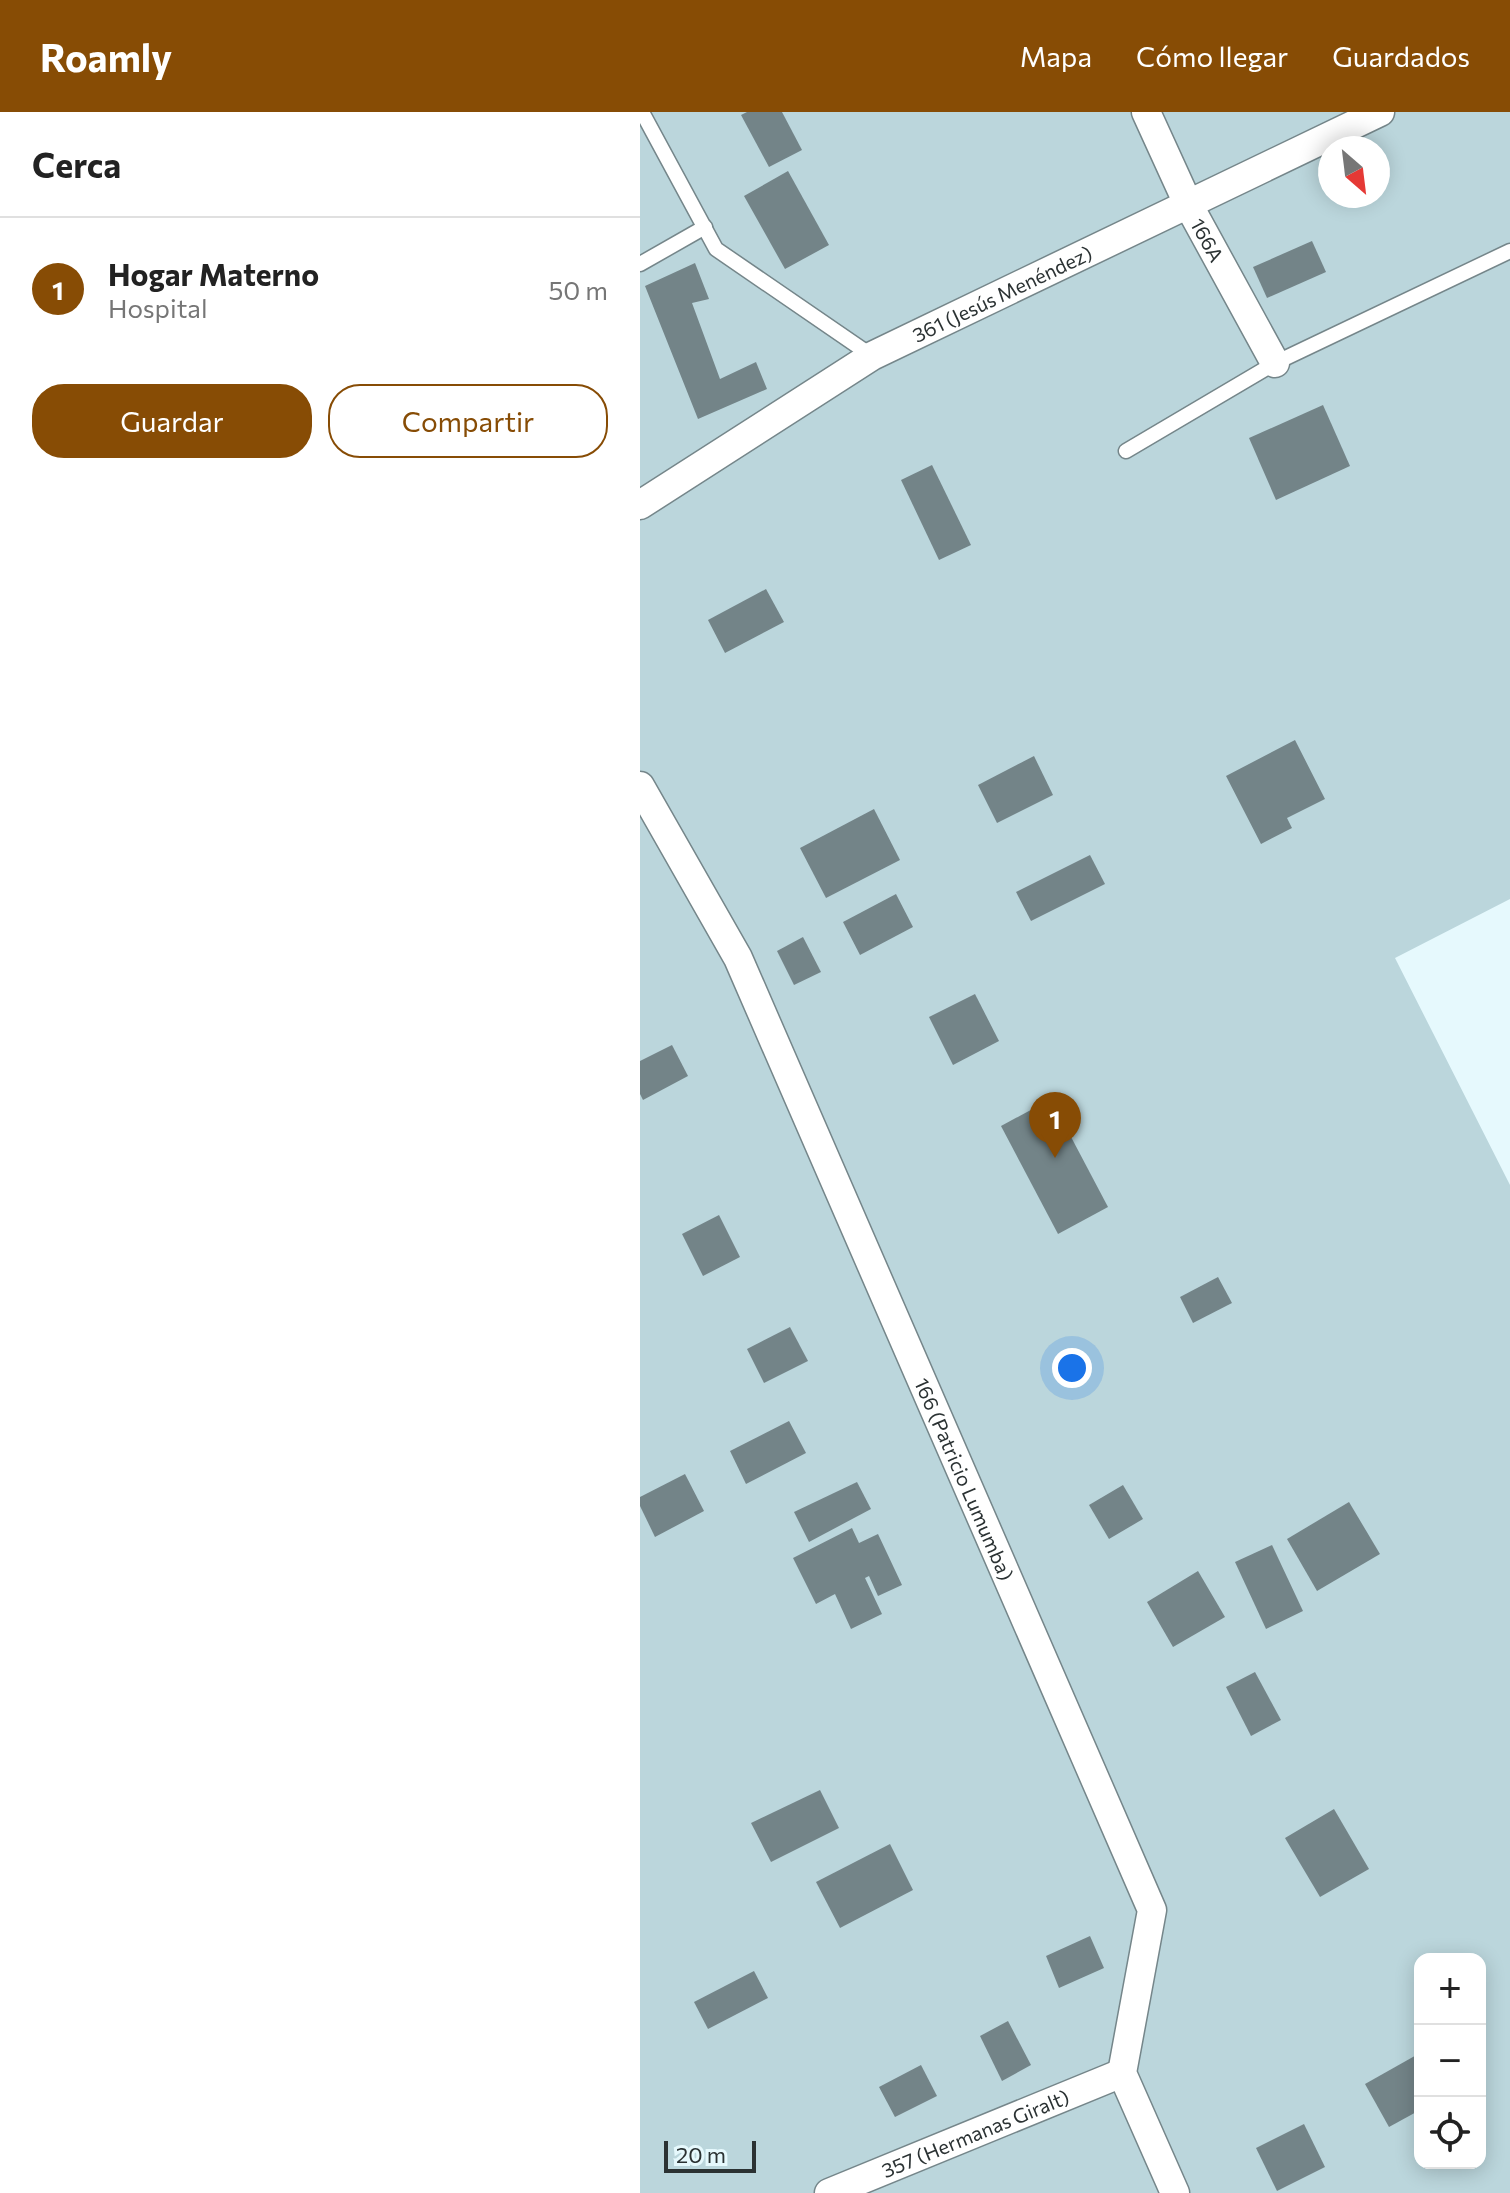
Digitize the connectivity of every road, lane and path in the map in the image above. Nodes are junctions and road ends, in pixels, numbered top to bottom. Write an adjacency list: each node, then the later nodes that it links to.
1 (642, 112): 5 (lane)
2 (1146, 112): 4 (street, 166A)
3 (1380, 112): 4 (street, 361 (Jesús Menéndez))
4 (1188, 204): 8 (street, 361 (Jesús Menéndez)); 9 (street, 166A)
5 (705, 227): 7 (lane); 8 (lane)
6 (1510, 251): 9 (lane)
7 (640, 264)
8 (872, 356): 11 (street, 361 (Jesús Menéndez))
9 (1275, 363): 10 (lane)
10 (1126, 451)
11 (640, 505)
12 (640, 786): 13 (street, 166 (Patricio Lumumba))
13 (1122, 2073): 14 (street, 357 (Hermanas Giralt)); 15 (street)
14 (829, 2193)
15 (1175, 2193)

